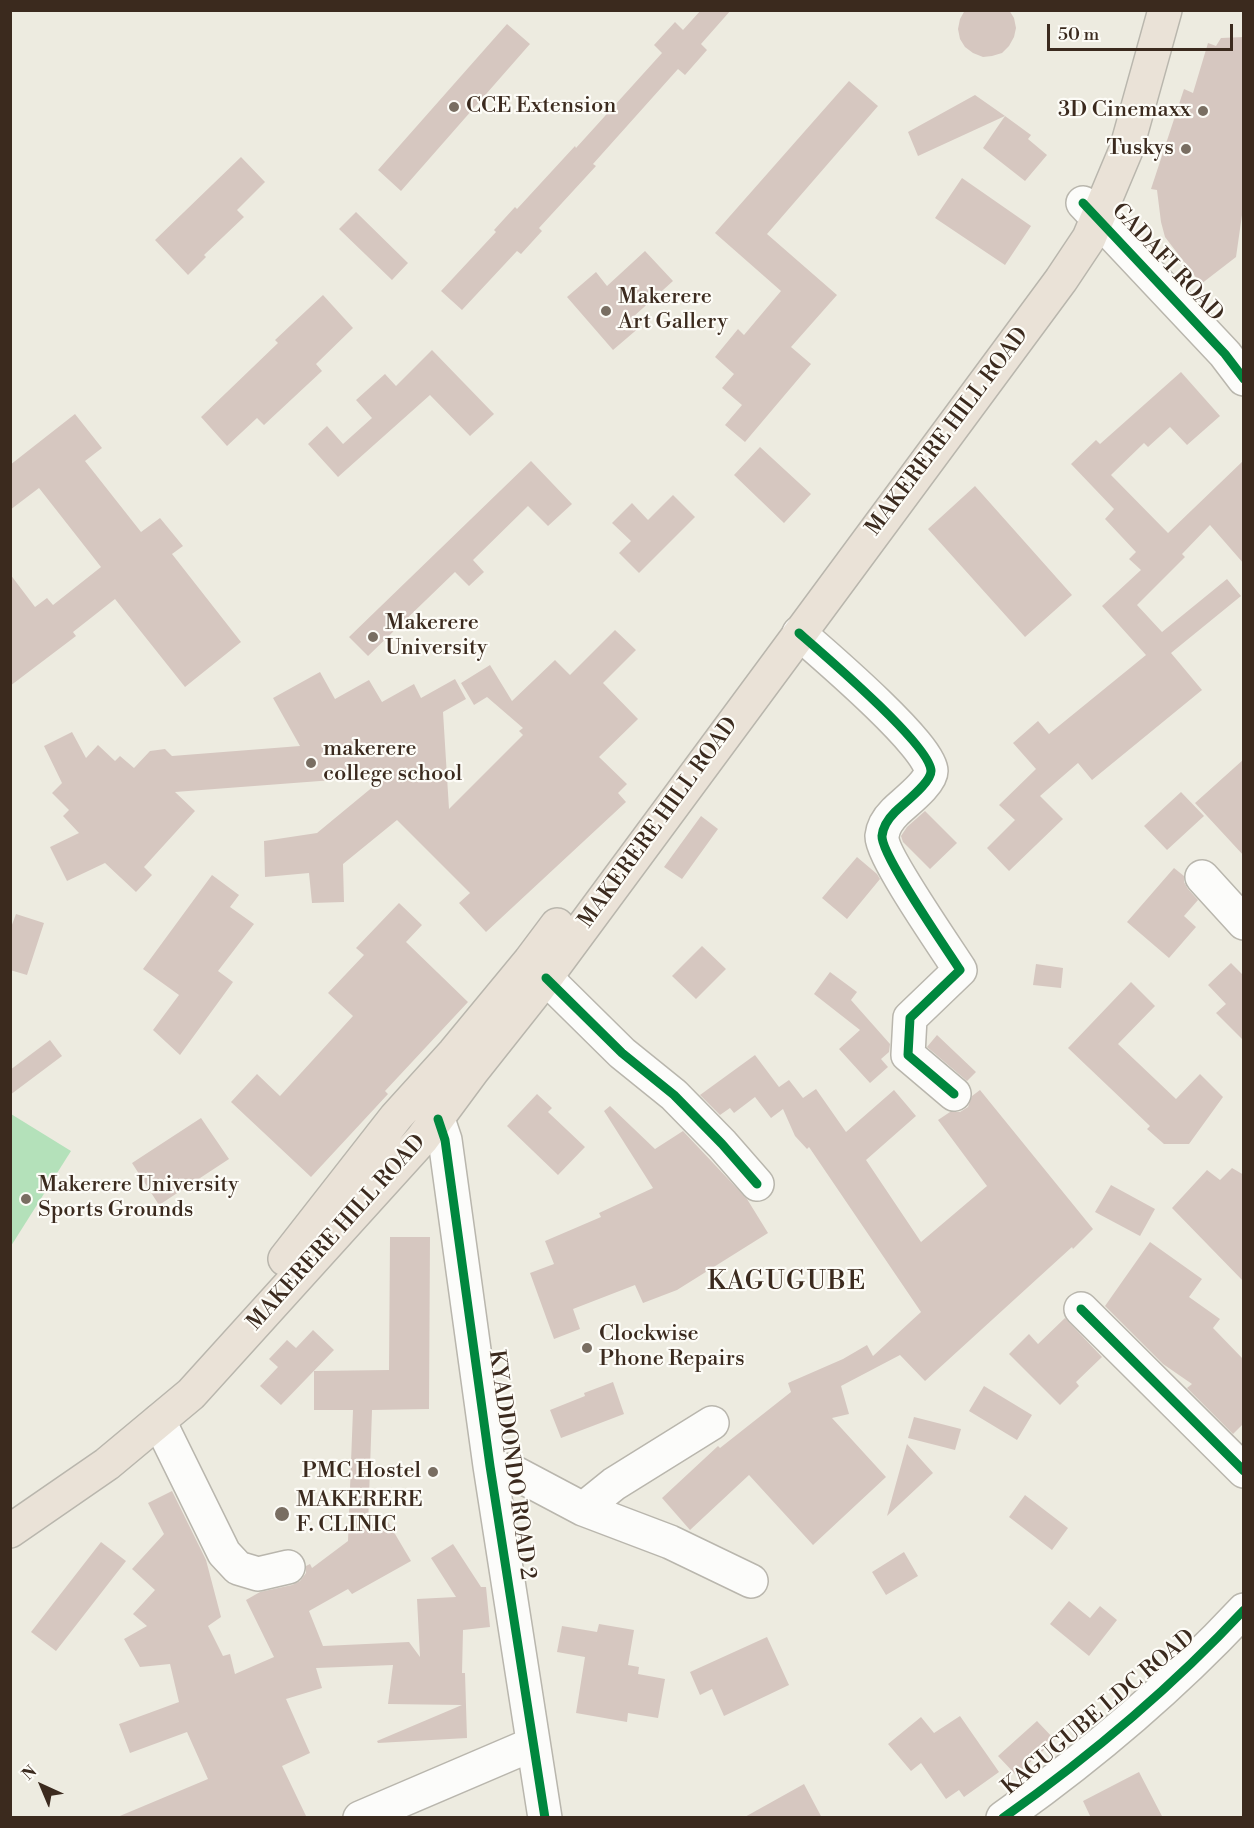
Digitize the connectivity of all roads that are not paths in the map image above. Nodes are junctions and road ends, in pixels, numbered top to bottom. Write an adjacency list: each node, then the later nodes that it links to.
1 (1144, 10): 3 (main road, MAKERERE HILL ROAD)
2 (1165, 10): 3 (main road, MAKERERE HILL ROAD)
3 (1091, 211): 4 (street, GADAFI ROAD); 5 (main road, MAKERERE HILL ROAD); 17 (main road, MAKERERE HILL ROAD)
4 (1237, 360)
5 (799, 633): 8 (main road, MAKERERE HILL ROAD); 9 (street)
6 (1202, 877): 7 (street)
7 (1244, 923)
8 (546, 978): 10 (main road, MAKERERE HILL ROAD); 11 (street)
9 (954, 1094)
10 (438, 1119): 13 (main road, MAKERERE HILL ROAD); 15 (street, KYADDONDO ROAD 2)
11 (757, 1184)
12 (1082, 1309): 16 (street)
13 (159, 1421): 19 (main road, MAKERERE HILL ROAD); 20 (street)
14 (712, 1423): 18 (street)
15 (490, 1466): 18 (street); 23 (street, KYADDONDO ROAD 2)
16 (1244, 1471)
17 (10, 1506)
18 (583, 1509): 21 (street)
19 (10, 1531)
20 (288, 1567)
21 (751, 1581)
22 (1244, 1610): 26 (street, KAGUGUBE LDC ROAD)
23 (533, 1744): 24 (street); 25 (street, KYADDONDO ROAD 2)
24 (360, 1818)
25 (545, 1818)
26 (1003, 1818)

